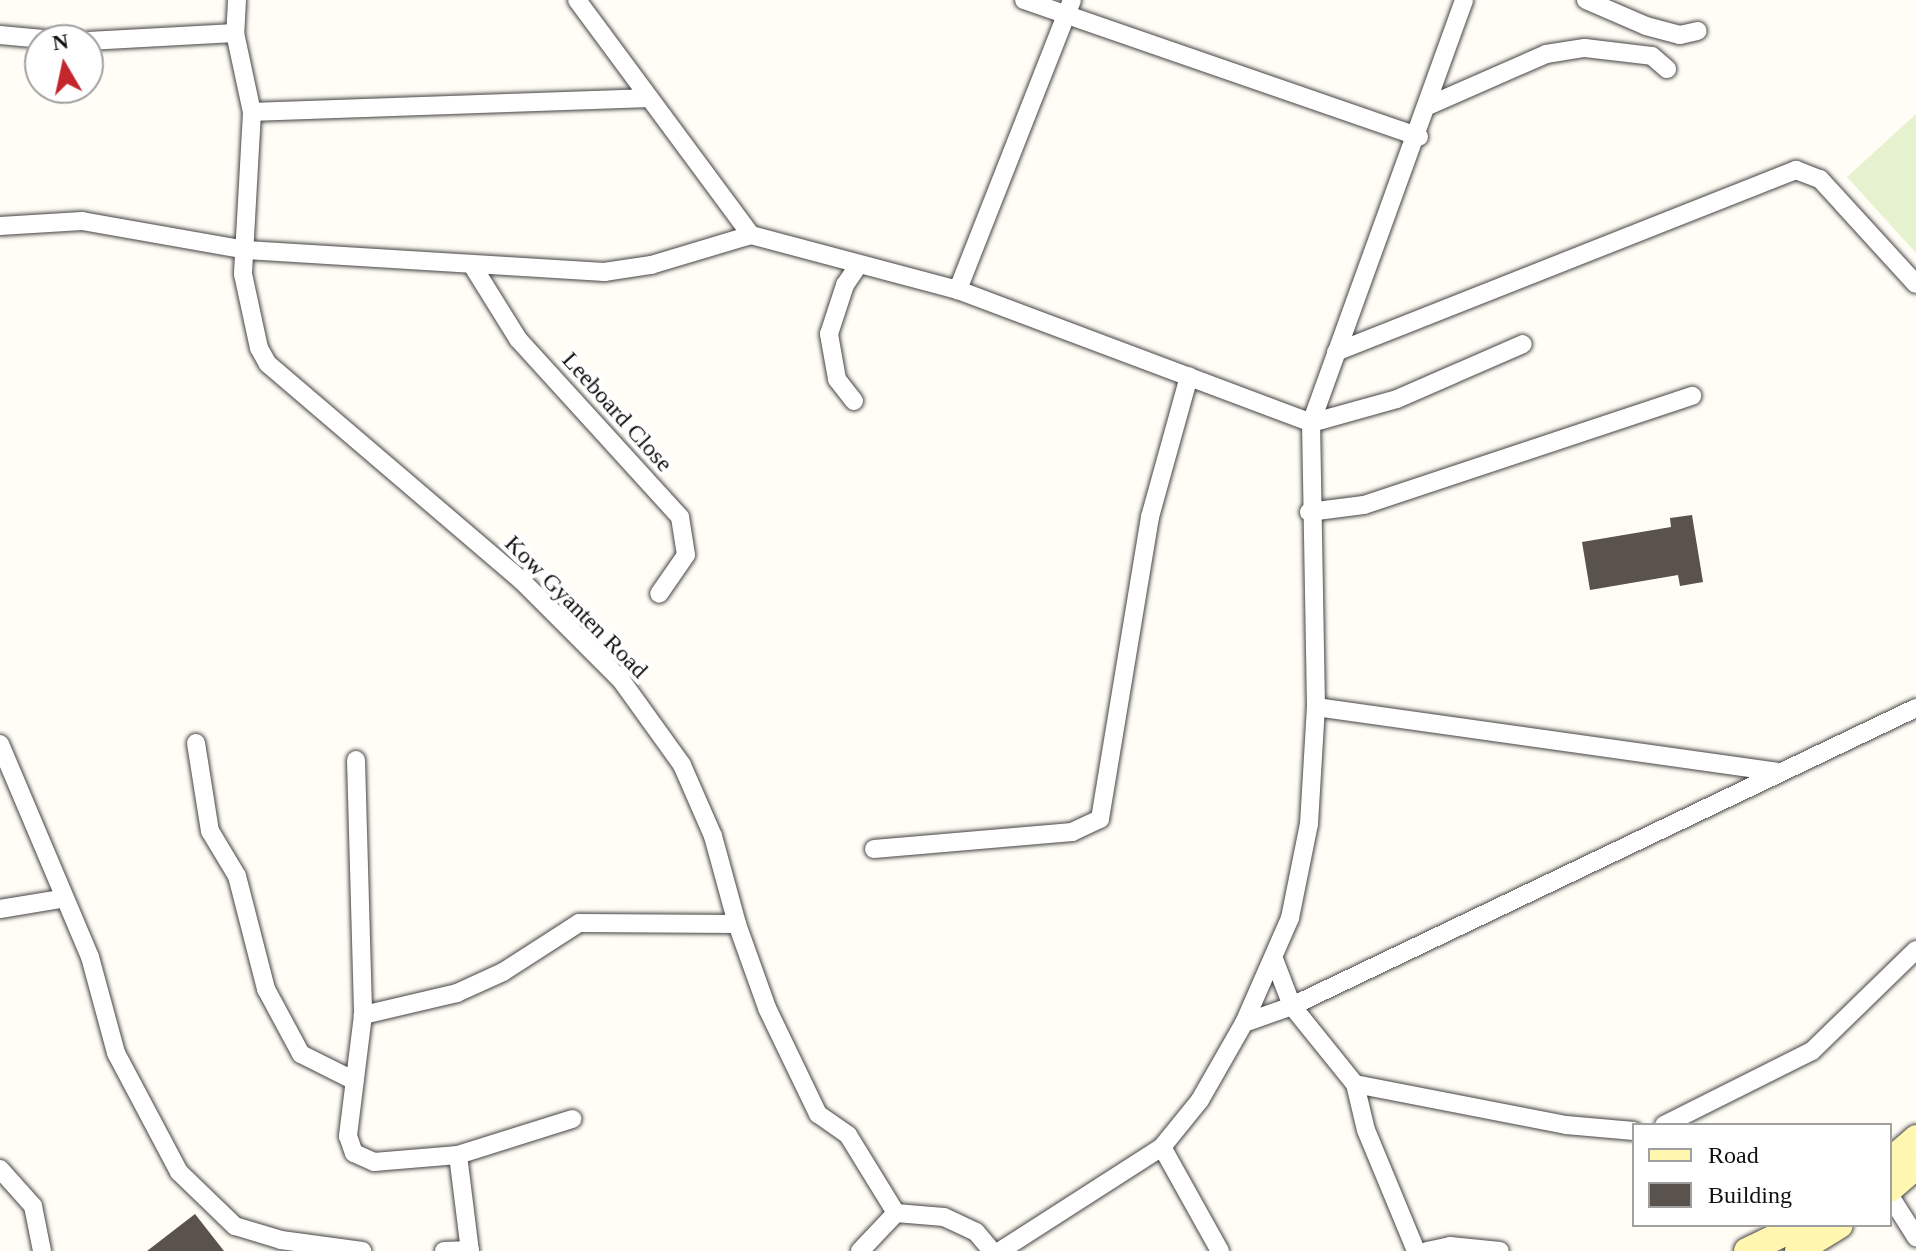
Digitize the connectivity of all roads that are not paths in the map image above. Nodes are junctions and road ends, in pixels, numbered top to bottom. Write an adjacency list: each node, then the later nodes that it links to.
1 (237, 0): 8 (street, Kow Gyanten Road)
2 (577, 0): 13 (street)
3 (1024, 0): 6 (street)
4 (1464, 0): 14 (street)
5 (1586, 0): 7 (street)
6 (1070, 7): 16 (street); 23 (street)
7 (1698, 31)
8 (235, 33): 11 (street); 15 (street, Kow Gyanten Road)
9 (0, 35): 10 (street)
10 (24, 37)
11 (104, 40)
12 (1667, 69): 14 (street)
13 (649, 98): 15 (street); 18 (street)
14 (1430, 105): 16 (street)
15 (252, 112): 19 (street, Kow Gyanten Road)
16 (1419, 137): 25 (street)
17 (0, 226): 19 (street)
18 (751, 235): 20 (street); 21 (street)
19 (246, 250): 21 (street); 41 (street, Kow Gyanten Road)
20 (859, 264): 23 (street); 28 (street)
21 (472, 265): 31 (street, Leeboard Close)
22 (1916, 284): 25 (street)
23 (958, 290): 26 (street)
24 (1523, 344): 29 (street)
25 (1336, 352): 29 (street)
26 (1189, 376): 29 (street); 38 (street)
27 (1692, 396): 30 (street)
28 (854, 401)
29 (1311, 423): 30 (street)
30 (1309, 512): 32 (street)
31 (659, 594)
32 (1316, 707): 37 (street); 43 (street)
33 (1916, 708): 37 (street)
34 (196, 743): 47 (street)
35 (0, 744): 39 (street)
36 (356, 760): 45 (street)
37 (1776, 772): 44 (street)
38 (874, 849)
39 (61, 899): 40 (street); 66 (street)
40 (0, 909)
41 (737, 924): 45 (street); 60 (street, Kow Gyanten Road)
42 (1916, 950): 50 (street)
43 (1274, 959): 44 (street); 46 (street)
44 (1292, 1006): 46 (street); 48 (street)
45 (363, 1015): 47 (street)
46 (1244, 1023): 53 (street)
47 (355, 1081): 54 (street)
48 (1355, 1084): 51 (street); 72 (street)
49 (572, 1119): 54 (street)
50 (1668, 1123)
51 (1632, 1131)
52 (1916, 1138): 55 (main road)
53 (1162, 1147): 70 (street); 71 (street)
54 (458, 1155): 64 (street)
55 (1892, 1159)
56 (1916, 1166): 58 (main road)
57 (0, 1169): 65 (street)
58 (1892, 1187)
59 (1892, 1199): 63 (street)
60 (896, 1213): 68 (street); 69 (street)
61 (1797, 1227): 75 (main road)
62 (1837, 1227): 76 (main road)
63 (1916, 1237)
64 (470, 1250): 67 (street)
65 (42, 1251)
66 (362, 1251)
67 (444, 1251)
68 (860, 1251)
69 (992, 1251)
70 (1000, 1251)
71 (1220, 1251)
72 (1416, 1251)
73 (1427, 1251): 74 (street)
74 (1500, 1251)
75 (1747, 1251)
76 (1798, 1251)

